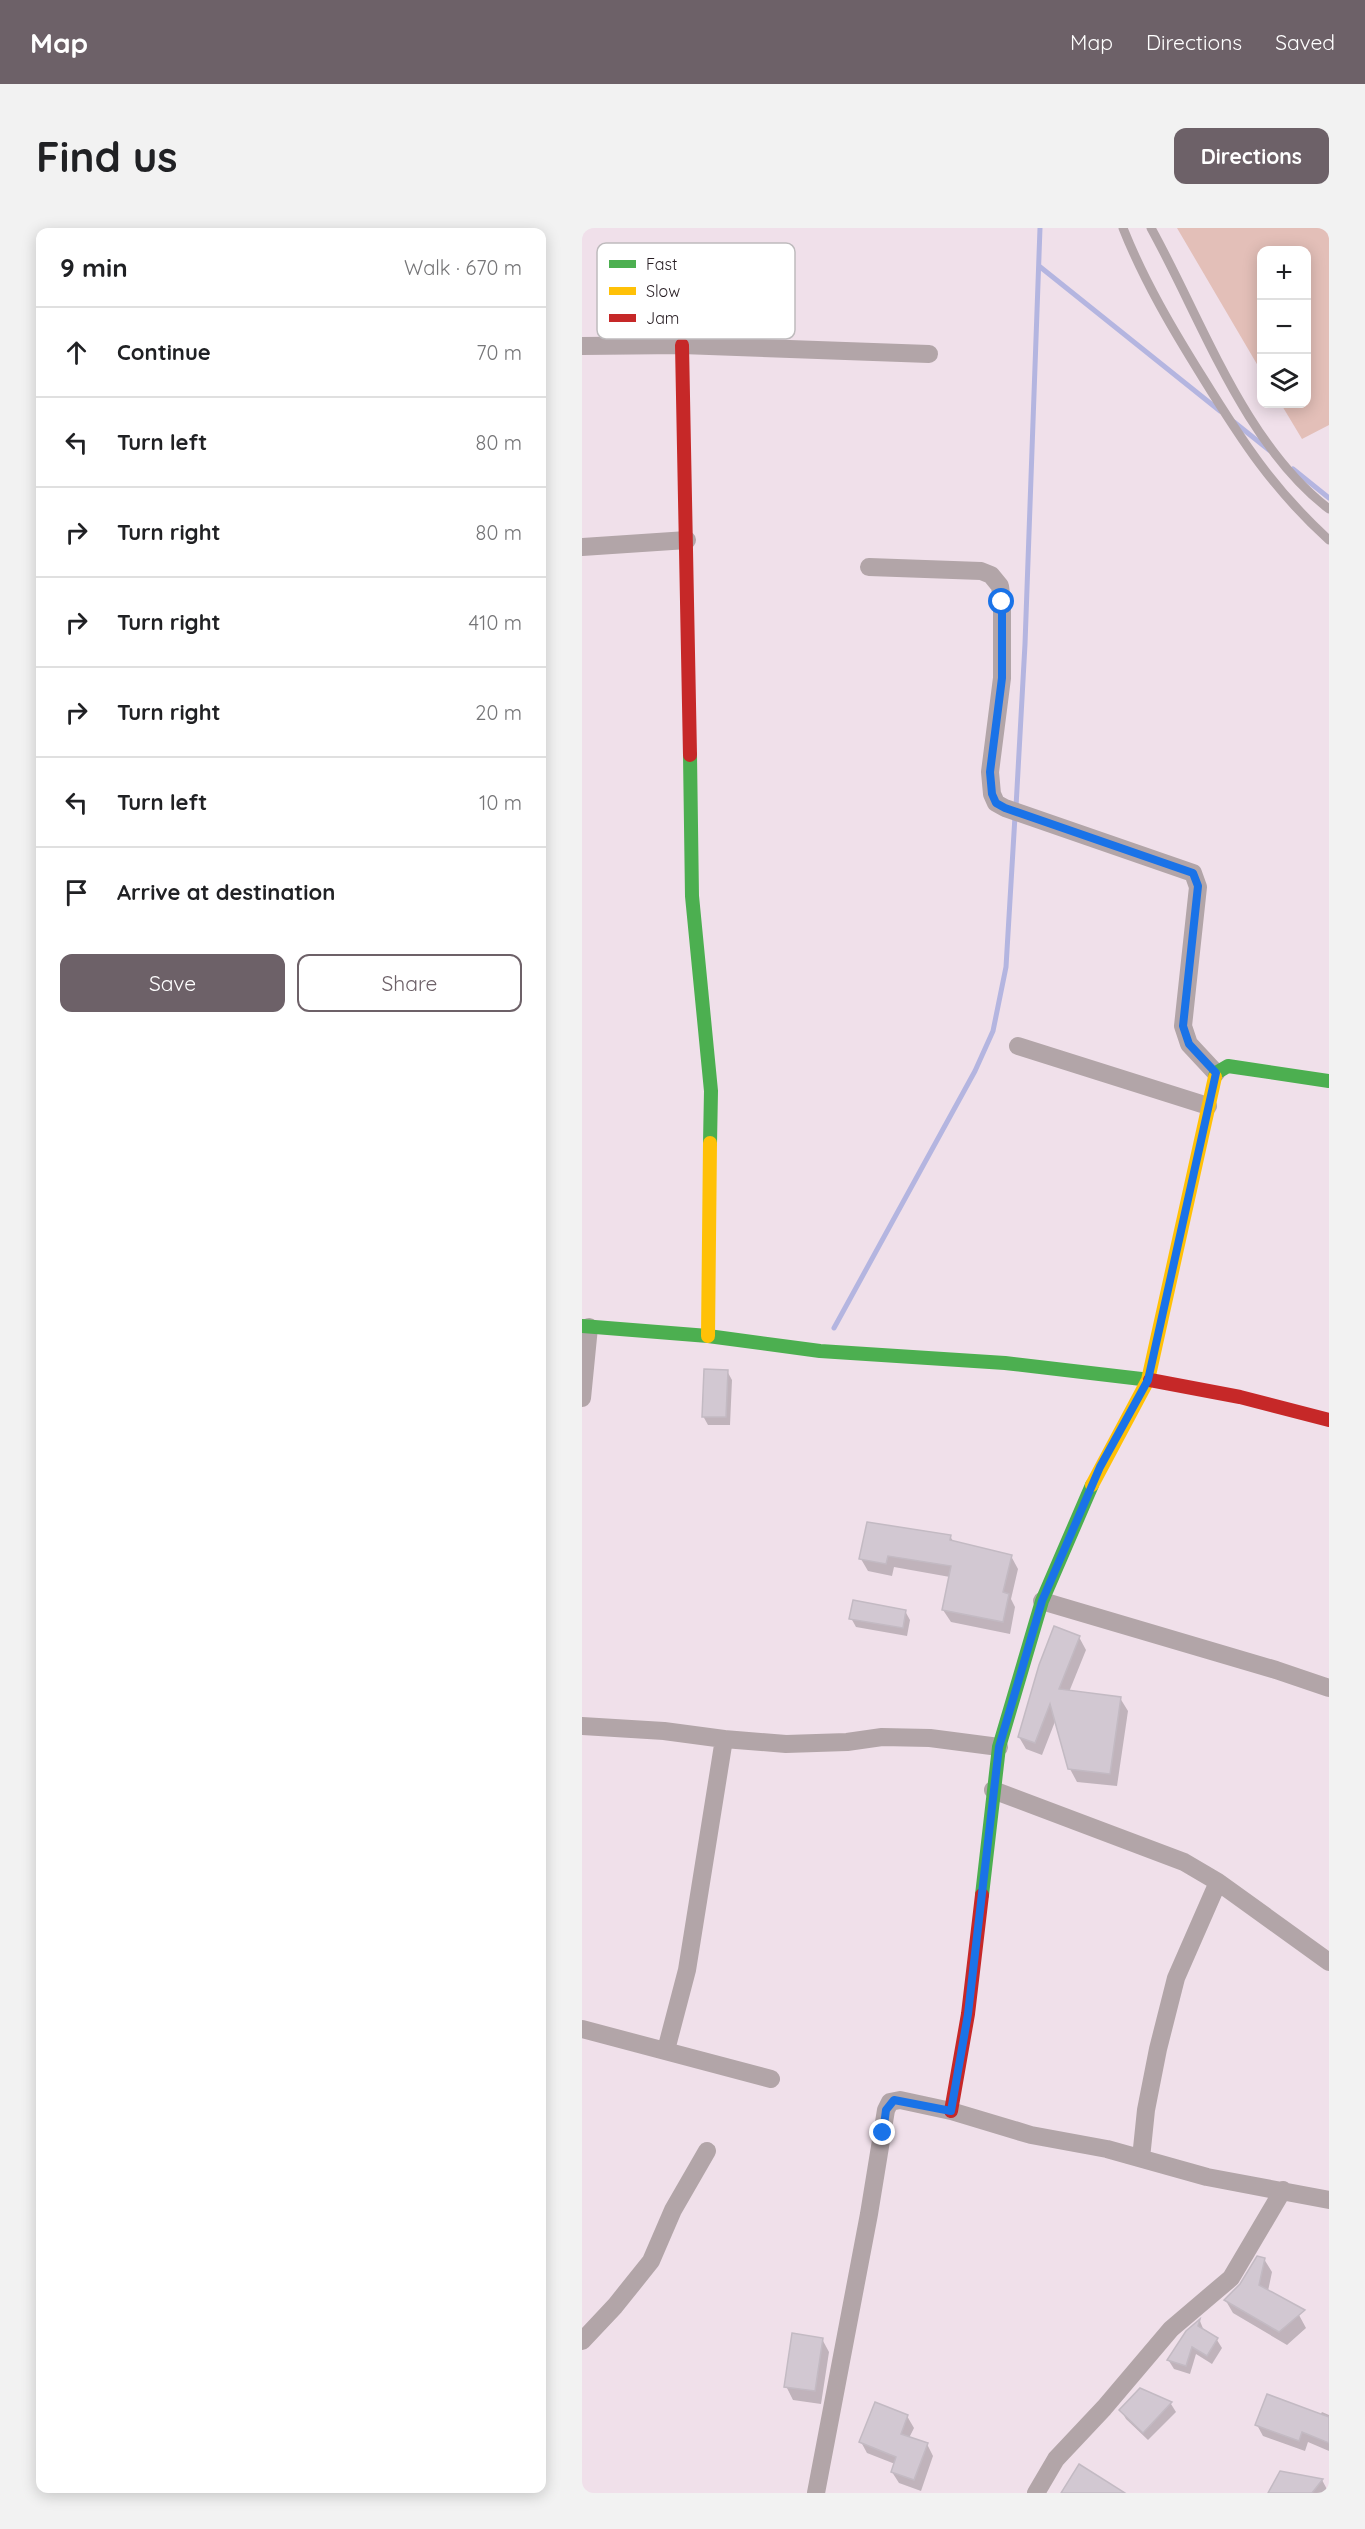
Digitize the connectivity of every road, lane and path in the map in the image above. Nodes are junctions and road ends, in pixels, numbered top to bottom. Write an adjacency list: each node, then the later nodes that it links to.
1 (1123, 228): 8 (lane)
2 (1151, 228): 6 (lane)
3 (682, 345): 4 (street); 5 (street); 7 (street)
4 (582, 346)
5 (929, 354)
6 (1329, 509)
7 (687, 540): 9 (street); 16 (street)
8 (1329, 540)
9 (582, 547)
10 (869, 567): 12 (street)
11 (1018, 1046): 14 (street)
12 (1216, 1073): 13 (street); 14 (street)
13 (1329, 1081)
14 (1209, 1106): 17 (street)
15 (586, 1326): 16 (street); 18 (street)
16 (708, 1336): 17 (street)
17 (1148, 1380): 19 (street); 20 (street)
18 (582, 1398)
19 (1329, 1420)
20 (1042, 1601): 21 (street); 24 (street)
21 (1329, 1688)
22 (582, 1726): 23 (street)
23 (724, 1739): 24 (street); 29 (street)
24 (999, 1747): 25 (street)
25 (993, 1790): 26 (street); 31 (street)
26 (1218, 1882): 27 (street); 33 (street)
27 (1329, 1962)
28 (582, 2029): 29 (street)
29 (666, 2050): 30 (street)
30 (771, 2079)
31 (951, 2111): 33 (street); 37 (street)
32 (707, 2151): 36 (street)
33 (1141, 2158): 34 (street)
34 (1283, 2190): 35 (street); 38 (street)
35 (1329, 2200)
36 (582, 2341)
37 (816, 2493)
38 (1035, 2493)

